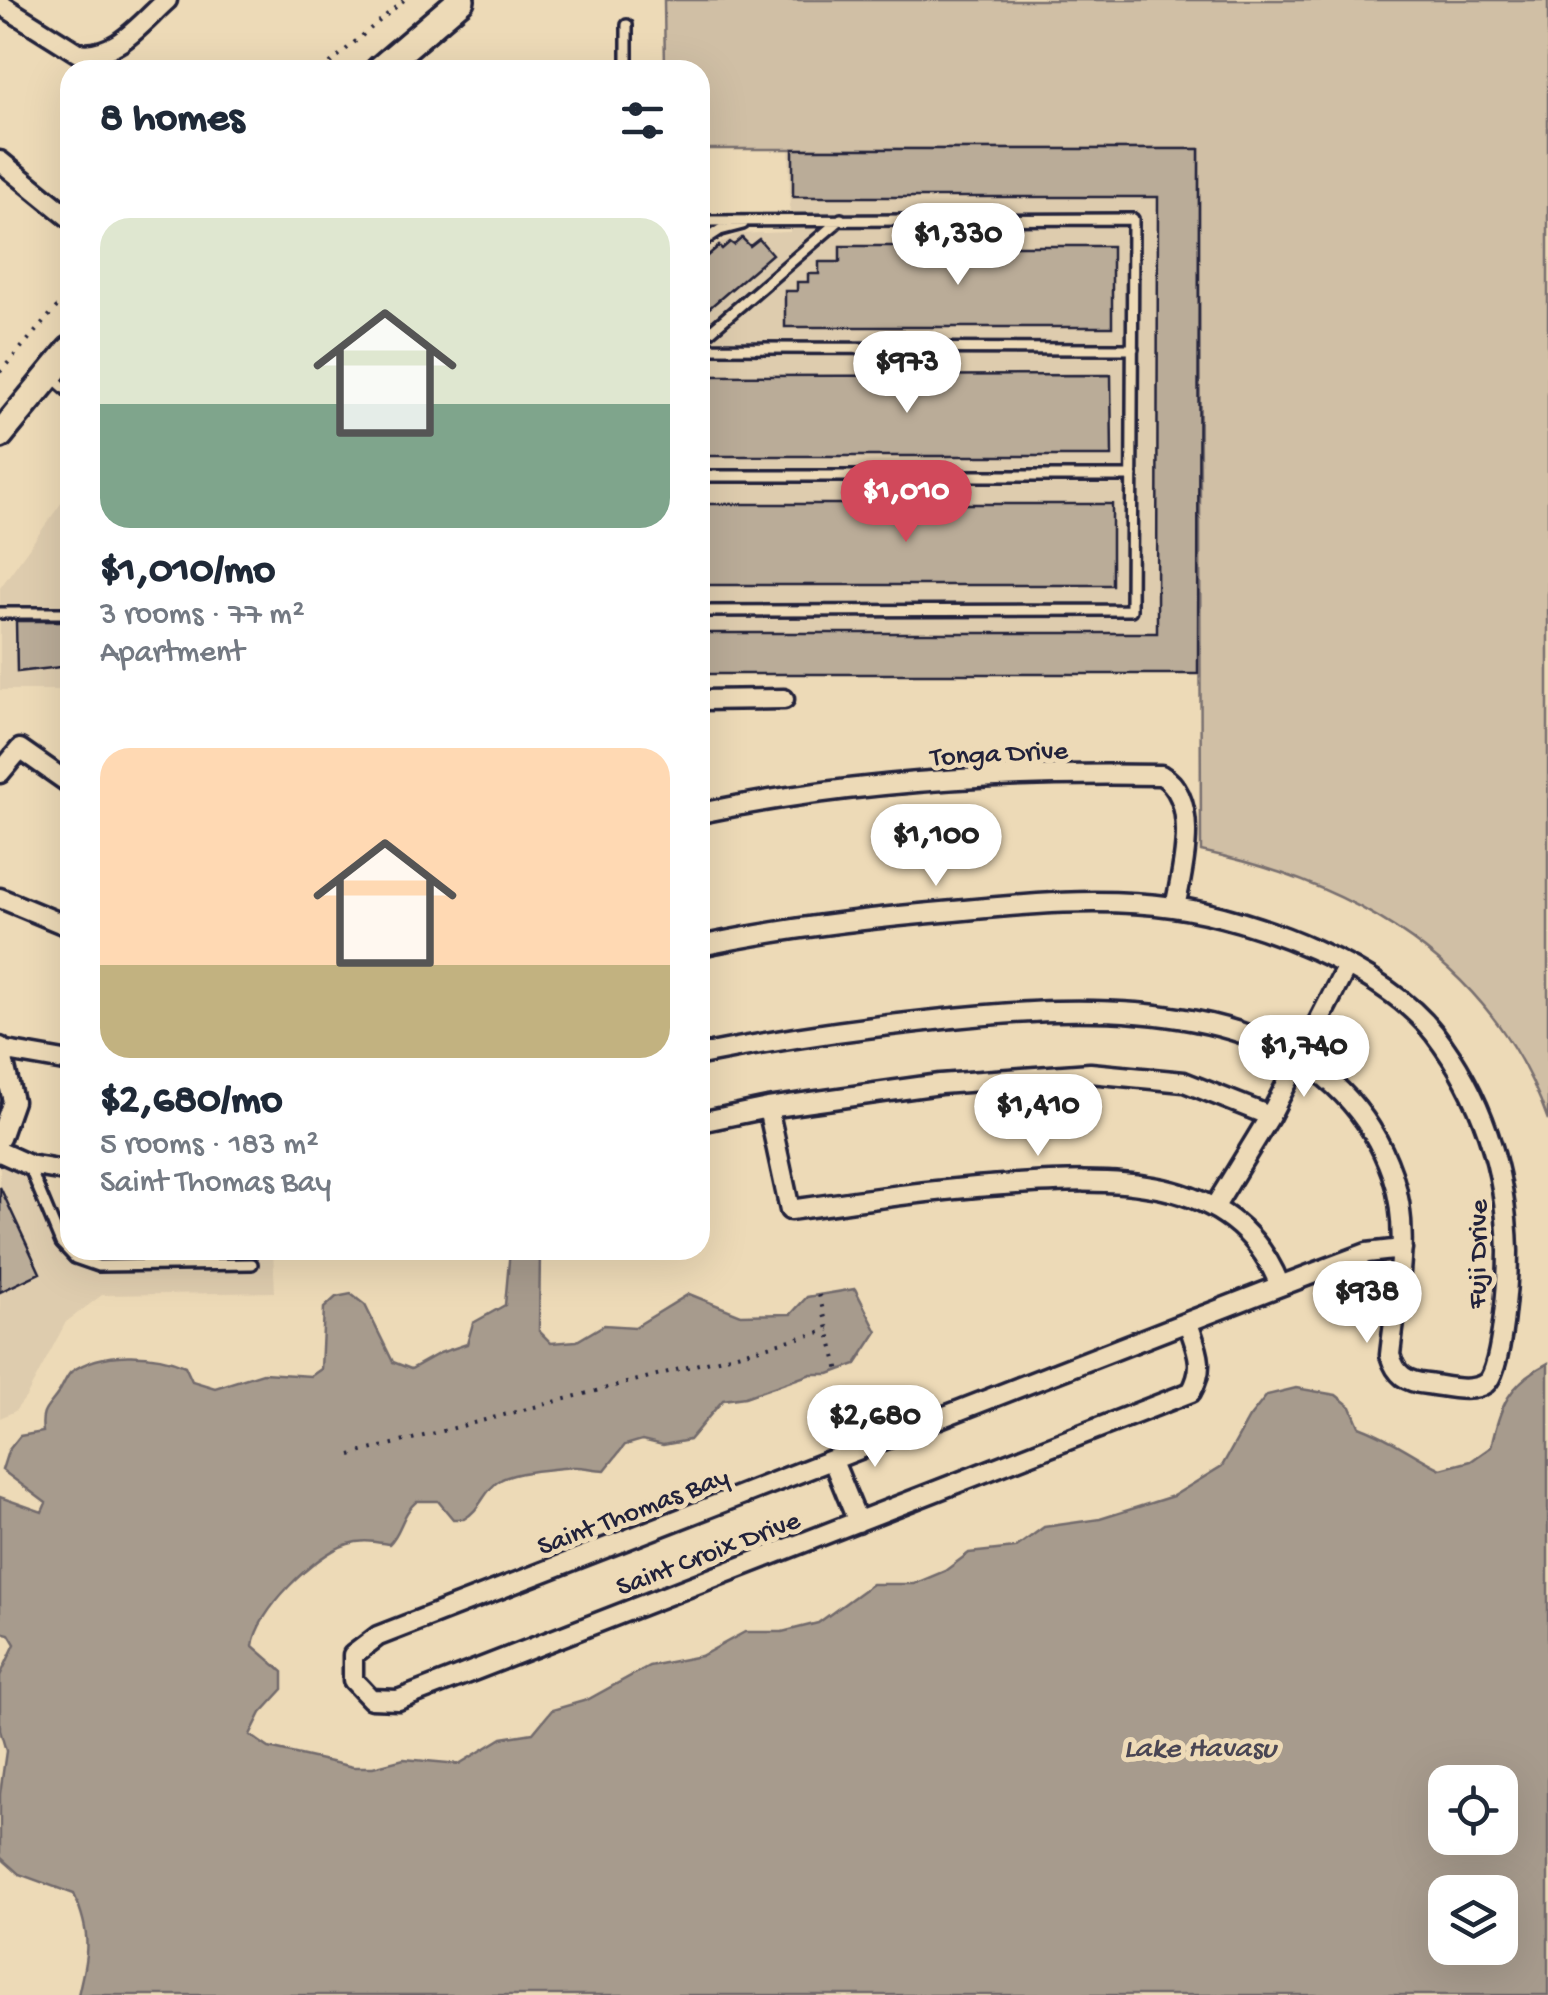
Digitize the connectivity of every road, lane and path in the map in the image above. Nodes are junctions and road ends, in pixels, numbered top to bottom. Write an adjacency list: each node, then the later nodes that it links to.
1 (168, 0): 3 (street)
2 (404, 0): 6 (path)
3 (0, 4)
4 (445, 5): 7 (street)
5 (627, 25): 8 (lane)
6 (334, 60)
7 (389, 60)
8 (628, 60)
9 (0, 161): 10 (street)
10 (60, 210)
11 (842, 218): 12 (lane); 16 (lane); 18 (lane)
12 (754, 220): 13 (lane); 14 (lane)
13 (710, 222)
14 (710, 236)
15 (60, 303): 20 (path)
16 (710, 331)
17 (710, 348): 18 (lane)
18 (1133, 349): 25 (lane)
19 (60, 361): 21 (street)
20 (0, 372)
21 (49, 374): 22 (lane); 23 (street)
22 (60, 383)
23 (0, 434)
24 (710, 476): 25 (lane)
25 (1132, 476): 26 (lane)
26 (710, 611)
27 (60, 612): 28 (lane)
28 (0, 613)
29 (784, 699): 30 (street)
30 (710, 700)
31 (0, 773): 32 (street)
32 (60, 777)
33 (710, 811): 35 (street, Tonga Drive)
34 (0, 898): 36 (street)
35 (1176, 908): 37 (street, Fuji Drive); 38 (street, Fuji Drive)
36 (60, 922)
37 (710, 944)
38 (1347, 966): 41 (street); 52 (street, Fuji Drive)
39 (0, 1049): 42 (street); 46 (street)
40 (710, 1052): 41 (street, Fuji Drive)
41 (1299, 1059): 44 (street); 52 (street, Fuji Drive)
42 (60, 1060)
43 (768, 1108): 44 (street); 45 (street); 50 (street)
44 (1270, 1116): 50 (street)
45 (710, 1120)
46 (0, 1138)
47 (0, 1152): 48 (street)
48 (29, 1165): 49 (street); 51 (lane)
49 (60, 1170)
50 (1214, 1208): 55 (street)
51 (60, 1241)
52 (1402, 1250): 55 (street, Saint Thomas Bay)
53 (81, 1260): 54 (lane)
54 (252, 1264)
55 (1280, 1286): 57 (street, Saint Thomas Bay)
56 (819, 1295): 58 (path)
57 (1188, 1323): 61 (street, Saint Thomas Bay); 62 (street, Saint Croix Drive)
58 (829, 1330): 59 (path); 60 (path)
59 (840, 1371)
60 (351, 1455)
61 (832, 1461): 62 (street); 63 (street, Saint Thomas Bay)
62 (858, 1522): 63 (street, Saint Croix Drive)
63 (398, 1700)

